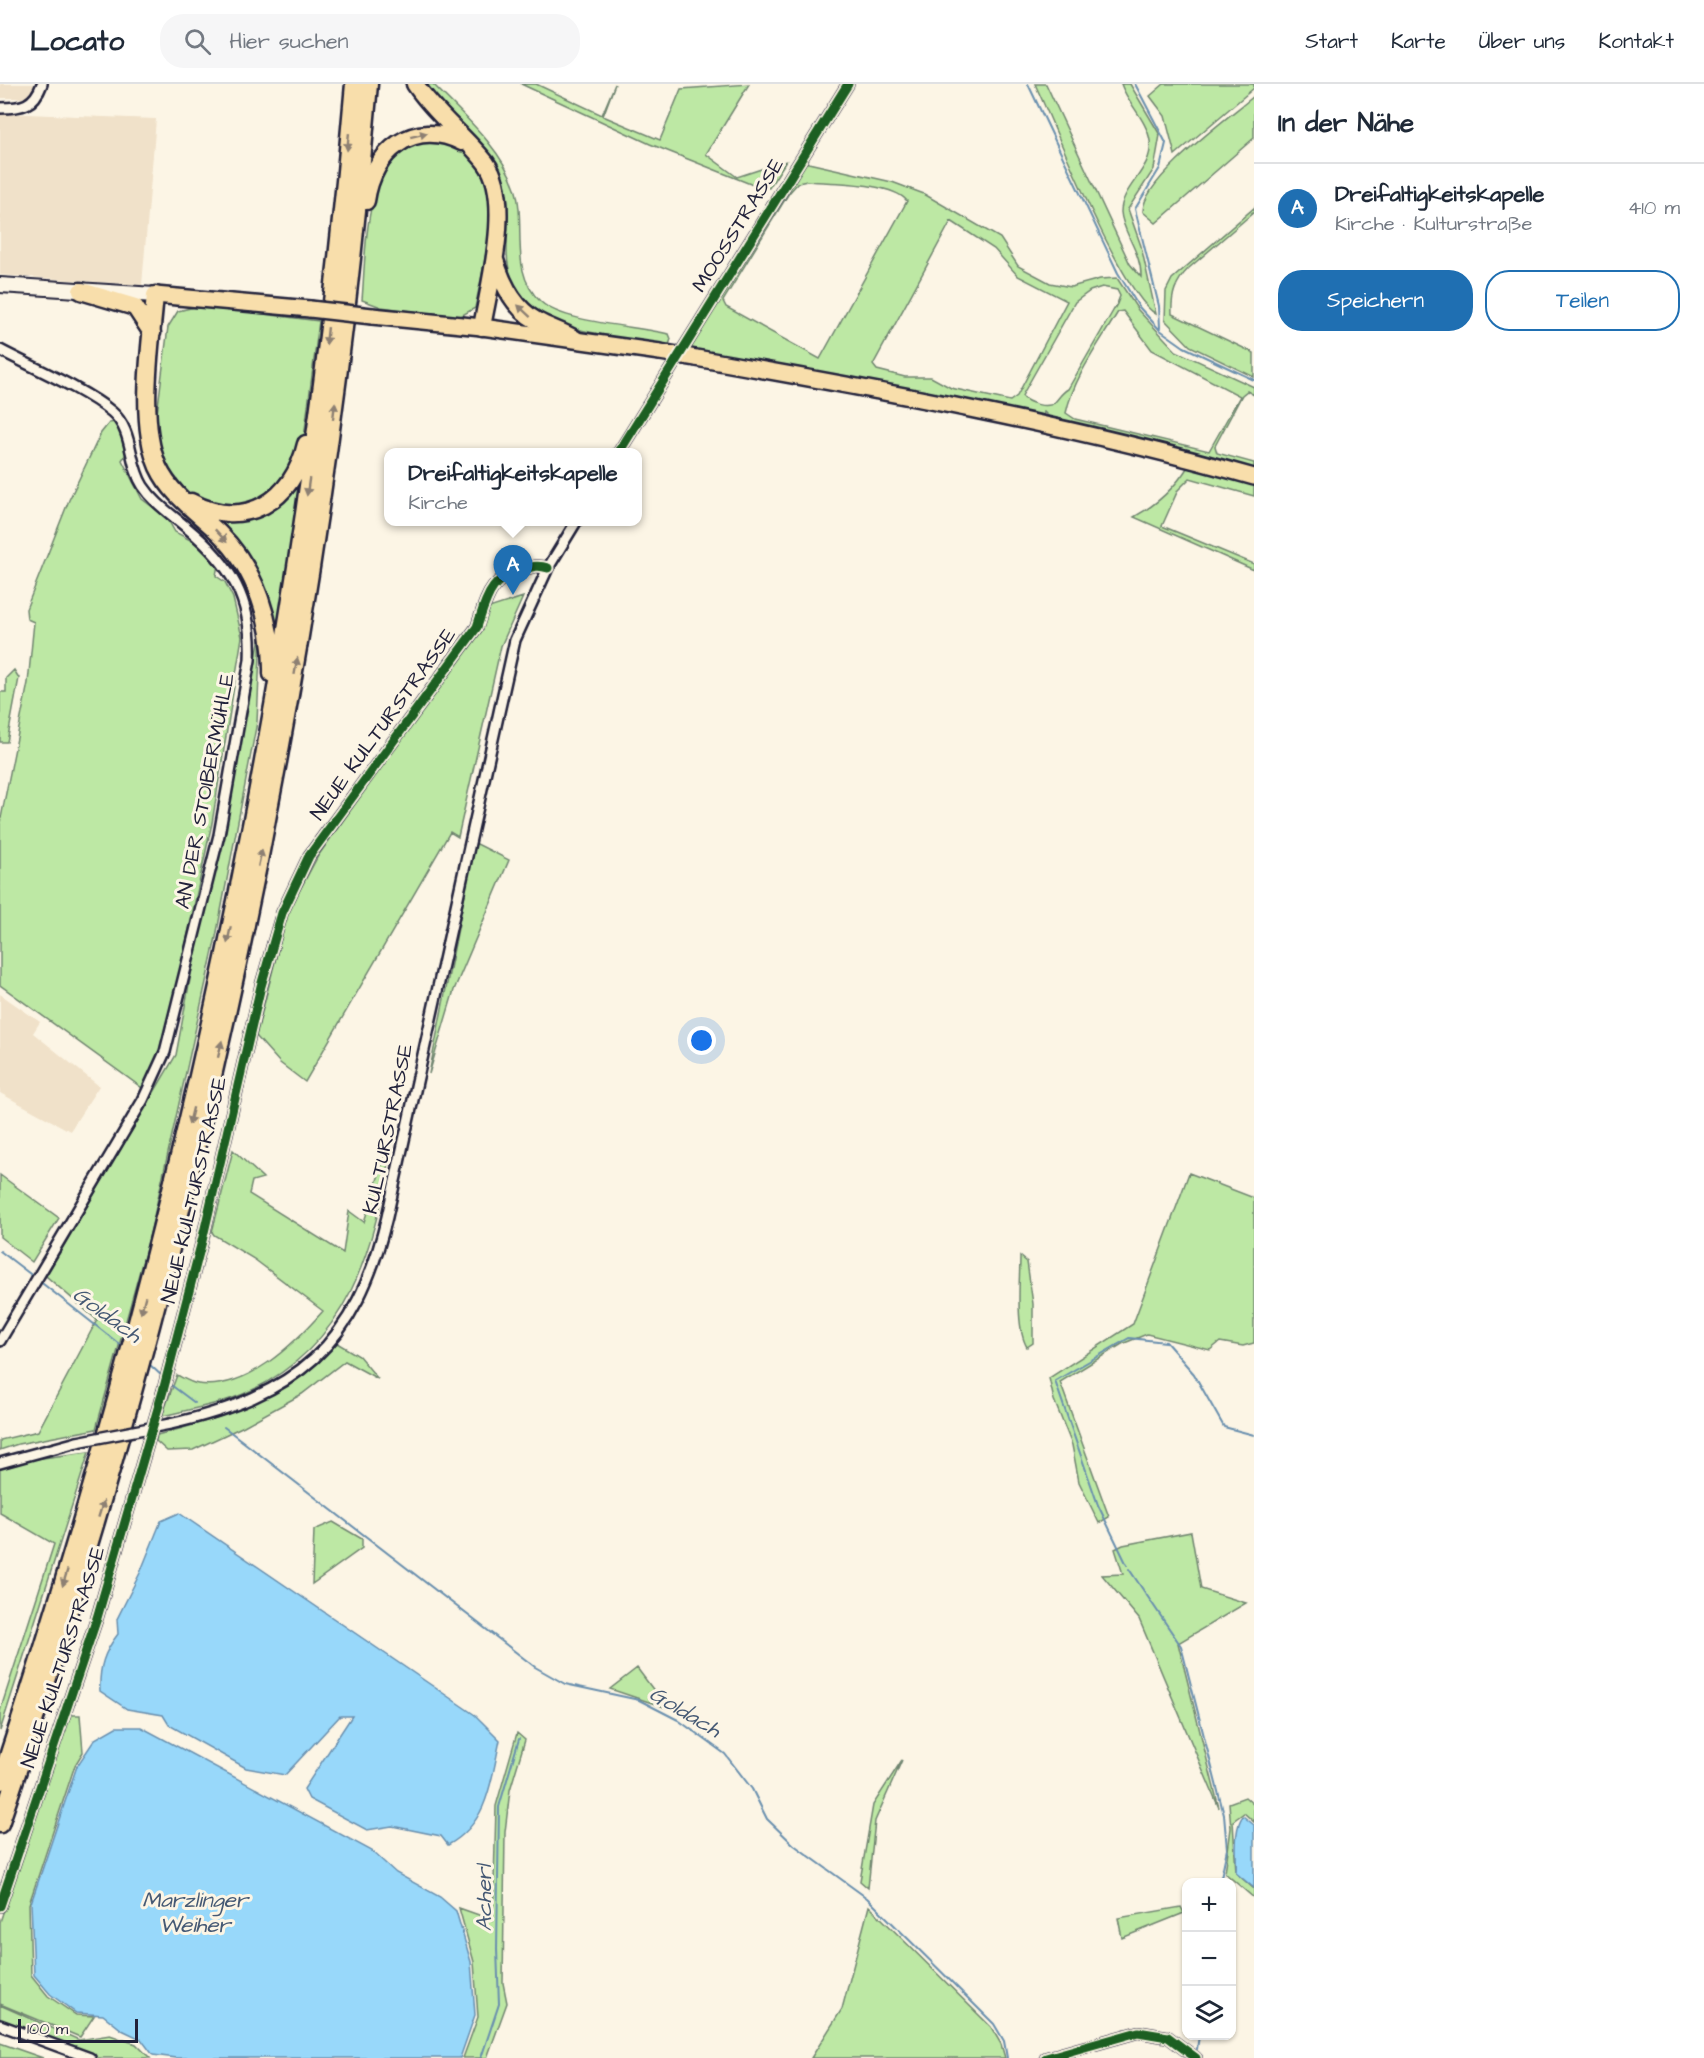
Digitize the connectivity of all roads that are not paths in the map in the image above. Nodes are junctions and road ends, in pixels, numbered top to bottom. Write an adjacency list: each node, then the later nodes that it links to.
1 (42, 84): 6 (street)
2 (354, 84): 17 (highway, one-way to 17)
3 (369, 84): 8 (highway)
4 (415, 84): 7 (highway)
5 (848, 84): 18 (street, MOOSSTRASSE)
6 (0, 108)
7 (471, 146): 8 (highway, one-way to 7); 9 (highway)
8 (357, 230): 25 (highway, one-way to 8)
9 (494, 257): 13 (highway); 15 (highway, one-way to 9)
10 (0, 285): 11 (main road)
11 (81, 291): 12 (main road); 14 (highway)
12 (155, 295): 13 (main road, bridge); 14 (highway)
13 (482, 327): 15 (main road)
14 (152, 334): 20 (highway)
15 (575, 339): 19 (main road, bridge)
16 (0, 350): 24 (street, AN DER STOIBERMÜHLE)
17 (320, 409): 20 (highway); 23 (highway, one-way to 23)
18 (622, 448)
19 (1254, 477)
20 (179, 495): 23 (highway, one-way to 23)
21 (574, 526): 22 (street)
22 (548, 568): 26 (street, KULTURSTRASSE, bridge); 29 (street, NEUE KULTURSTRASSE)
23 (268, 734): 25 (highway, one-way to 25)
24 (0, 1341)
25 (137, 1355): 27 (highway, one-way to 27); 28 (highway, one-way to 25)
26 (0, 1463)
27 (0, 1781)
28 (0, 1824)
29 (0, 1906)
30 (0, 2025): 31 (street)
31 (90, 2058)
32 (1046, 2058): 33 (street)
33 (1196, 2058)

